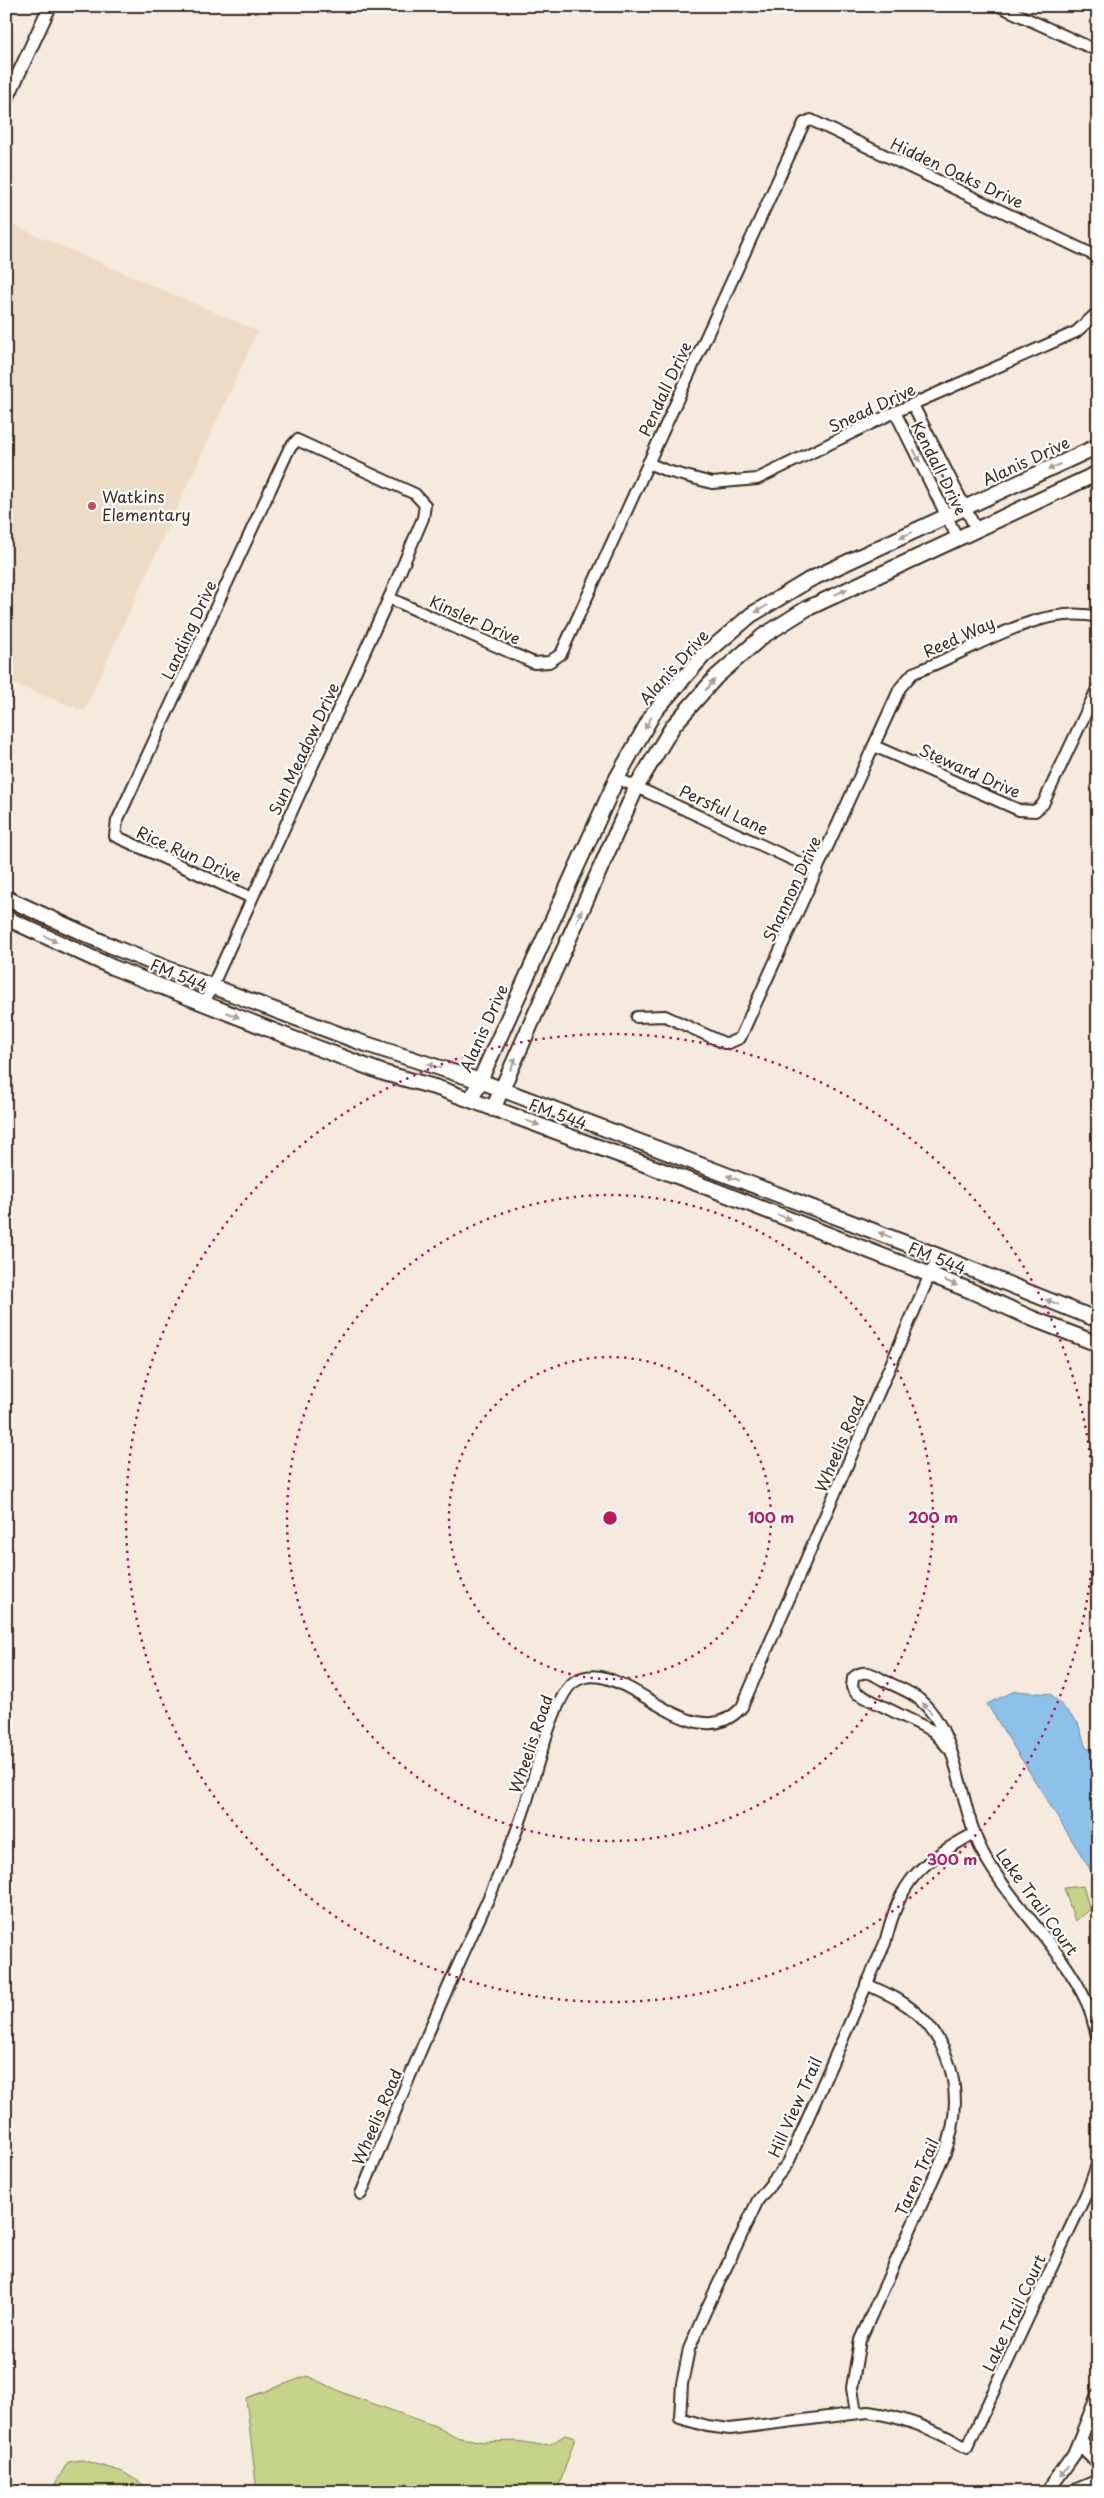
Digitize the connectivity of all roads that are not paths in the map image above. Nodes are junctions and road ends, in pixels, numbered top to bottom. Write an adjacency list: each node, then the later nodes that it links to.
1 (50, 6): 4 (street)
2 (999, 6): 3 (street)
3 (1098, 51)
4 (6, 101)
5 (804, 123): 6 (street, Hidden Oaks Drive); 12 (street, Pendall Drive)
6 (1098, 257)
7 (1098, 312): 8 (street, Snead Drive)
8 (913, 405): 9 (street, Snead Drive); 14 (street, Kendall Drive)
9 (895, 412): 12 (street, Snead Drive); 15 (street, Kendall Drive, one-way to 15)
10 (297, 440): 18 (street, Sun Meadow Drive); 25 (street, Landing Drive)
11 (1098, 446): 14 (main road, Alanis Drive, one-way to 14)
12 (648, 463): 20 (street, Pendall Drive)
13 (1098, 473): 16 (main road)
14 (966, 508): 15 (main road, Alanis Drive); 16 (street, Kendall Drive)
15 (947, 516): 17 (street, Kendall Drive); 23 (main road, Alanis Drive, one-way to 23)
16 (976, 529): 17 (main road)
17 (957, 537): 24 (main road, one-way to 17)
18 (389, 598): 20 (street, Kinsler Drive); 28 (street, Sun Meadow Drive)
19 (1098, 617): 22 (street, Reed Way)
20 (549, 662)
21 (1098, 687): 22 (street, Steward Drive)
22 (874, 746): 26 (street, Shannon Drive)
23 (617, 778): 24 (street, Persful Lane); 33 (main road, Alanis Drive)
24 (636, 786): 26 (street, Persful Lane); 34 (main road, one-way to 24)
25 (115, 836): 28 (street, Rice Run Drive)
26 (817, 871): 32 (street, Shannon Drive)
27 (6, 898): 30 (main road, FM 544)
28 (252, 898): 30 (street, Sun Meadow Drive)
29 (6, 918): 31 (main road, FM 544, one-way to 31)
30 (211, 986): 31 (street, Sun Meadow Drive); 33 (main road, FM 544, one-way to 30)
31 (204, 1004): 35 (main road, FM 544, one-way to 35)
32 (637, 1017)
33 (480, 1081): 34 (main road, FM 544); 35 (main road, Alanis Drive)
34 (502, 1089): 36 (main road); 37 (main road, FM 544, one-way to 34)
35 (471, 1100): 36 (main road, FM 544)
36 (493, 1109): 38 (main road, FM 544, one-way to 38)
37 (938, 1256): 38 (street, Wheelis Road); 39 (main road, FM 544, one-way to 37)
38 (930, 1274): 40 (main road, FM 544, one-way to 40); 46 (street, Wheelis Road)
39 (1098, 1320)
40 (1097, 1342)
41 (950, 1750): 41 (street, Lake Trail Court, one-way to 41); 42 (street, Lake Trail Court)
42 (974, 1833): 43 (street, Hill View Trail); 44 (street, Lake Trail Court)
43 (866, 1984): 48 (street, Taren Trail); 48 (street, Hill View Trail)
44 (1098, 2039)
45 (1098, 2162): 48 (street, Lake Trail Court)
46 (361, 2194)
47 (1098, 2395): 49 (street)
48 (856, 2412)
49 (1081, 2440): 50 (street); 52 (street, one-way to 52)
50 (1098, 2463)
51 (1098, 2482): 53 (street)
52 (1047, 2492)
53 (1072, 2492)

